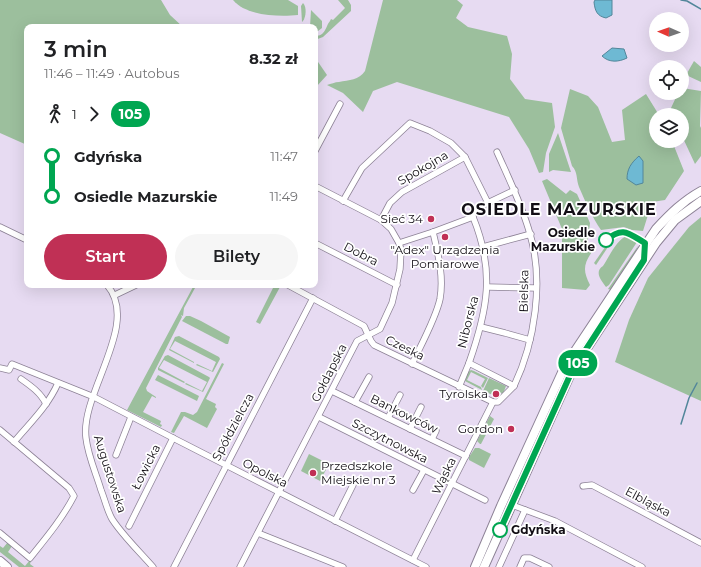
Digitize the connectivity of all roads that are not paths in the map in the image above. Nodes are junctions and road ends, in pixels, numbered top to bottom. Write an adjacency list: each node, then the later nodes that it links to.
1 (340, 104): 2 (street)
2 (318, 145)
3 (497, 152): 6 (street, Bielska)
4 (465, 157): 8 (street); 10 (street); 12 (street, Spokojna)
5 (318, 188): 8 (street)
6 (515, 190): 10 (street); 15 (street, Bielska)
7 (701, 191): 46 (main road)
8 (343, 201): 12 (street)
9 (701, 201): 46 (main road)
10 (488, 203): 11 (street)
11 (473, 217): 14 (street); 19 (street, Niborska)
12 (381, 220): 17 (street)
13 (0, 227): 16 (street)
14 (434, 232): 17 (street); 32 (street)
15 (531, 234): 19 (street); 25 (street, Bielska)
16 (24, 239)
17 (399, 242): 20 (street, Gołdapska)
18 (318, 245): 20 (street, Dobra)
19 (483, 247): 21 (street, Niborska)
20 (397, 285): 29 (street, Gołdapska)
21 (488, 287): 25 (street); 28 (street, Niborska)
22 (109, 288): 26 (street)
23 (130, 288): 26 (street)
24 (294, 288): 27 (street, Czeska)
25 (536, 288): 30 (street, Bielska)
26 (115, 295): 40 (street, Augustowska)
27 (313, 298): 29 (street, Czeska); 58 (street, Spółdzielcza)
28 (481, 327): 30 (street); 31 (street, Niborska)
29 (368, 336): 32 (street, Czeska); 39 (street, Gołdapska)
30 (530, 340): 37 (street, Bielska)
31 (469, 363): 37 (street); 38 (street, Niborska)
32 (412, 364): 38 (street, Czeska)
33 (0, 368): 36 (street)
34 (368, 377): 42 (street)
35 (21, 379): 44 (street)
36 (58, 383): 40 (street, Opolska); 44 (street)
37 (514, 386): 43 (street)
38 (459, 387): 43 (street, Czeska)
39 (332, 391): 42 (street, Bankowców); 48 (street, Gołdapska)
40 (94, 396): 47 (street, Opolska); 77 (street, Augustowska)
41 (400, 396): 49 (street)
42 (355, 402): 49 (street, Bankowców)
43 (493, 402): 57 (street, Wąska)
44 (46, 404): 55 (street)
45 (421, 407): 51 (street)
46 (551, 407): 66 (main road); 82 (main road)
47 (131, 417): 53 (street, Opolska); 56 (street)
48 (319, 417): 59 (street, Szczytnowska); 64 (street, Gołdapska)
49 (388, 418): 51 (street, Bankowców)
50 (0, 430): 55 (street)
51 (410, 430): 54 (street, Bankowców)
52 (436, 431): 54 (street)
53 (172, 438): 58 (street, Opolska); 69 (street, Łowicka)
54 (432, 439): 57 (street, Bankowców)
55 (14, 442): 71 (street)
56 (116, 455)
57 (466, 456): 61 (street, Wąska)
58 (226, 466): 64 (street, Opolska); 78 (street, Spółdzielcza)
59 (424, 470): 61 (street, Szczytnowska); 63 (street)
60 (353, 485): 68 (street)
61 (452, 485): 65 (street, Szczytnowska); 73 (street, Wąska)
62 (583, 486): 72 (street, Elbląska)
63 (413, 490)
64 (278, 492): 68 (street, Opolska); 70 (street, Gołdapska)
65 (485, 500)
66 (512, 505): 67 (street); 83 (main road)
67 (524, 510): 75 (street); 84 (street)
68 (335, 521): 73 (street, Opolska)
69 (129, 526)
70 (258, 533): 79 (street, Gołdapska); 80 (street)
71 (0, 534)
72 (701, 543)
73 (413, 560): 81 (street, Opolska)
74 (0, 561): 76 (main road)
75 (634, 565): 87 (street)
76 (7, 567)
77 (153, 567)
78 (174, 567)
79 (240, 567)
80 (344, 567)
81 (426, 567)
82 (475, 567)
83 (484, 567)
84 (499, 567)
85 (520, 567): 86 (street)
86 (549, 567)
87 (642, 567)

